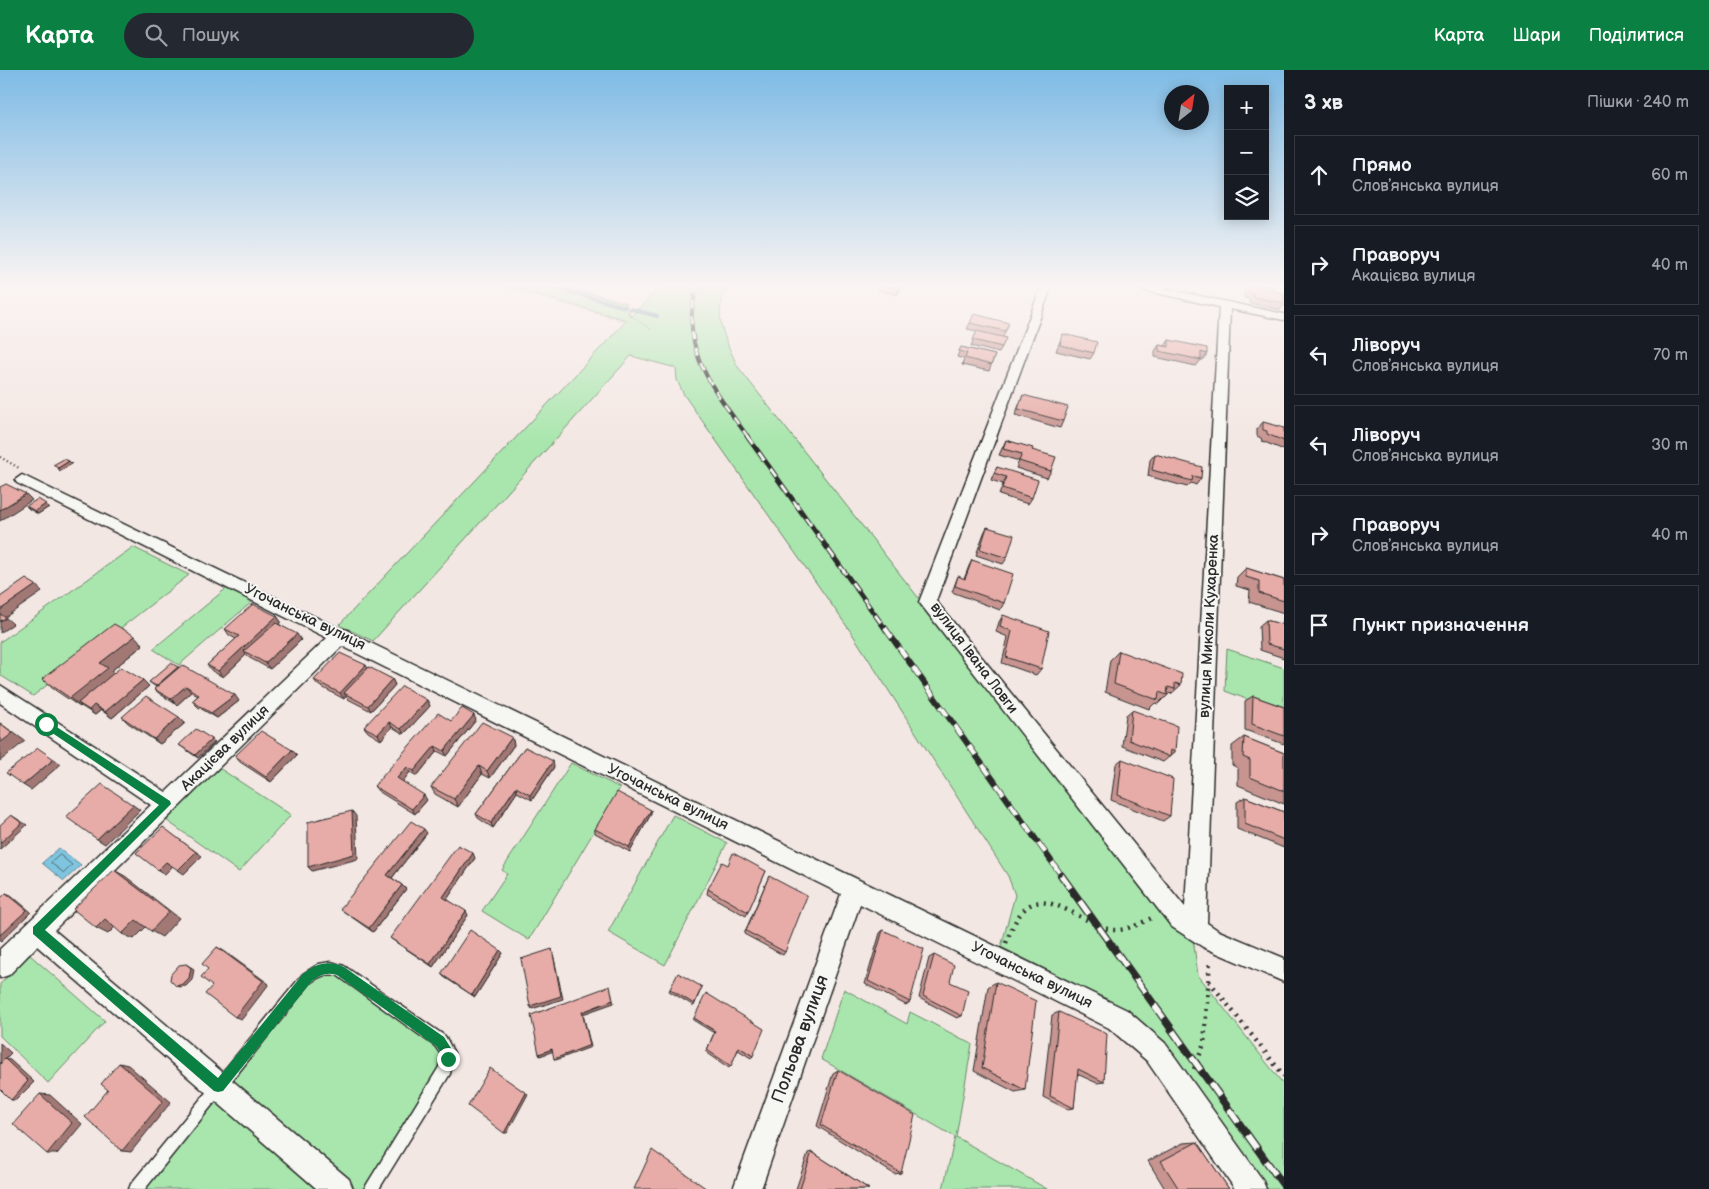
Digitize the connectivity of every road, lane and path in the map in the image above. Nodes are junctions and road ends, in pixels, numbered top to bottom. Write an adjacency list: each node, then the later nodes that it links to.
1 (1027, 337): 9 (street, вулиця Івана Ловги)
2 (1224, 337): 11 (street, вулиця Миколи Кухаренка)
3 (0, 457): 4 (path)
4 (22, 480): 5 (street, Угочанська вулиця)
5 (342, 635): 7 (street, Акацієва вулиця); 8 (street, Угочанська вулиця)
6 (0, 693): 7 (street)
7 (167, 804): 10 (street, Акацієва вулиця)
8 (854, 889): 12 (street, Угочанська вулиця); 22 (street, Польова вулиця)
9 (1172, 910): 11 (street, вулиця Івана Ловги); 12 (path)
10 (36, 930): 13 (street, Акацієва вулиця); 17 (street)
11 (1203, 934): 14 (street, вулиця Івана Ловги); 15 (path)
12 (1001, 961): 18 (street, Угочанська вулиця)
13 (0, 966)
14 (1284, 970)
15 (1209, 981): 16 (path); 18 (path)
16 (1284, 1076)
17 (218, 1086): 19 (lane); 20 (street); 21 (lane)
18 (1181, 1088): 23 (street, Угочанська вулиця)
19 (136, 1189)
20 (339, 1189)
21 (371, 1189)
22 (747, 1189)
23 (1252, 1189)

